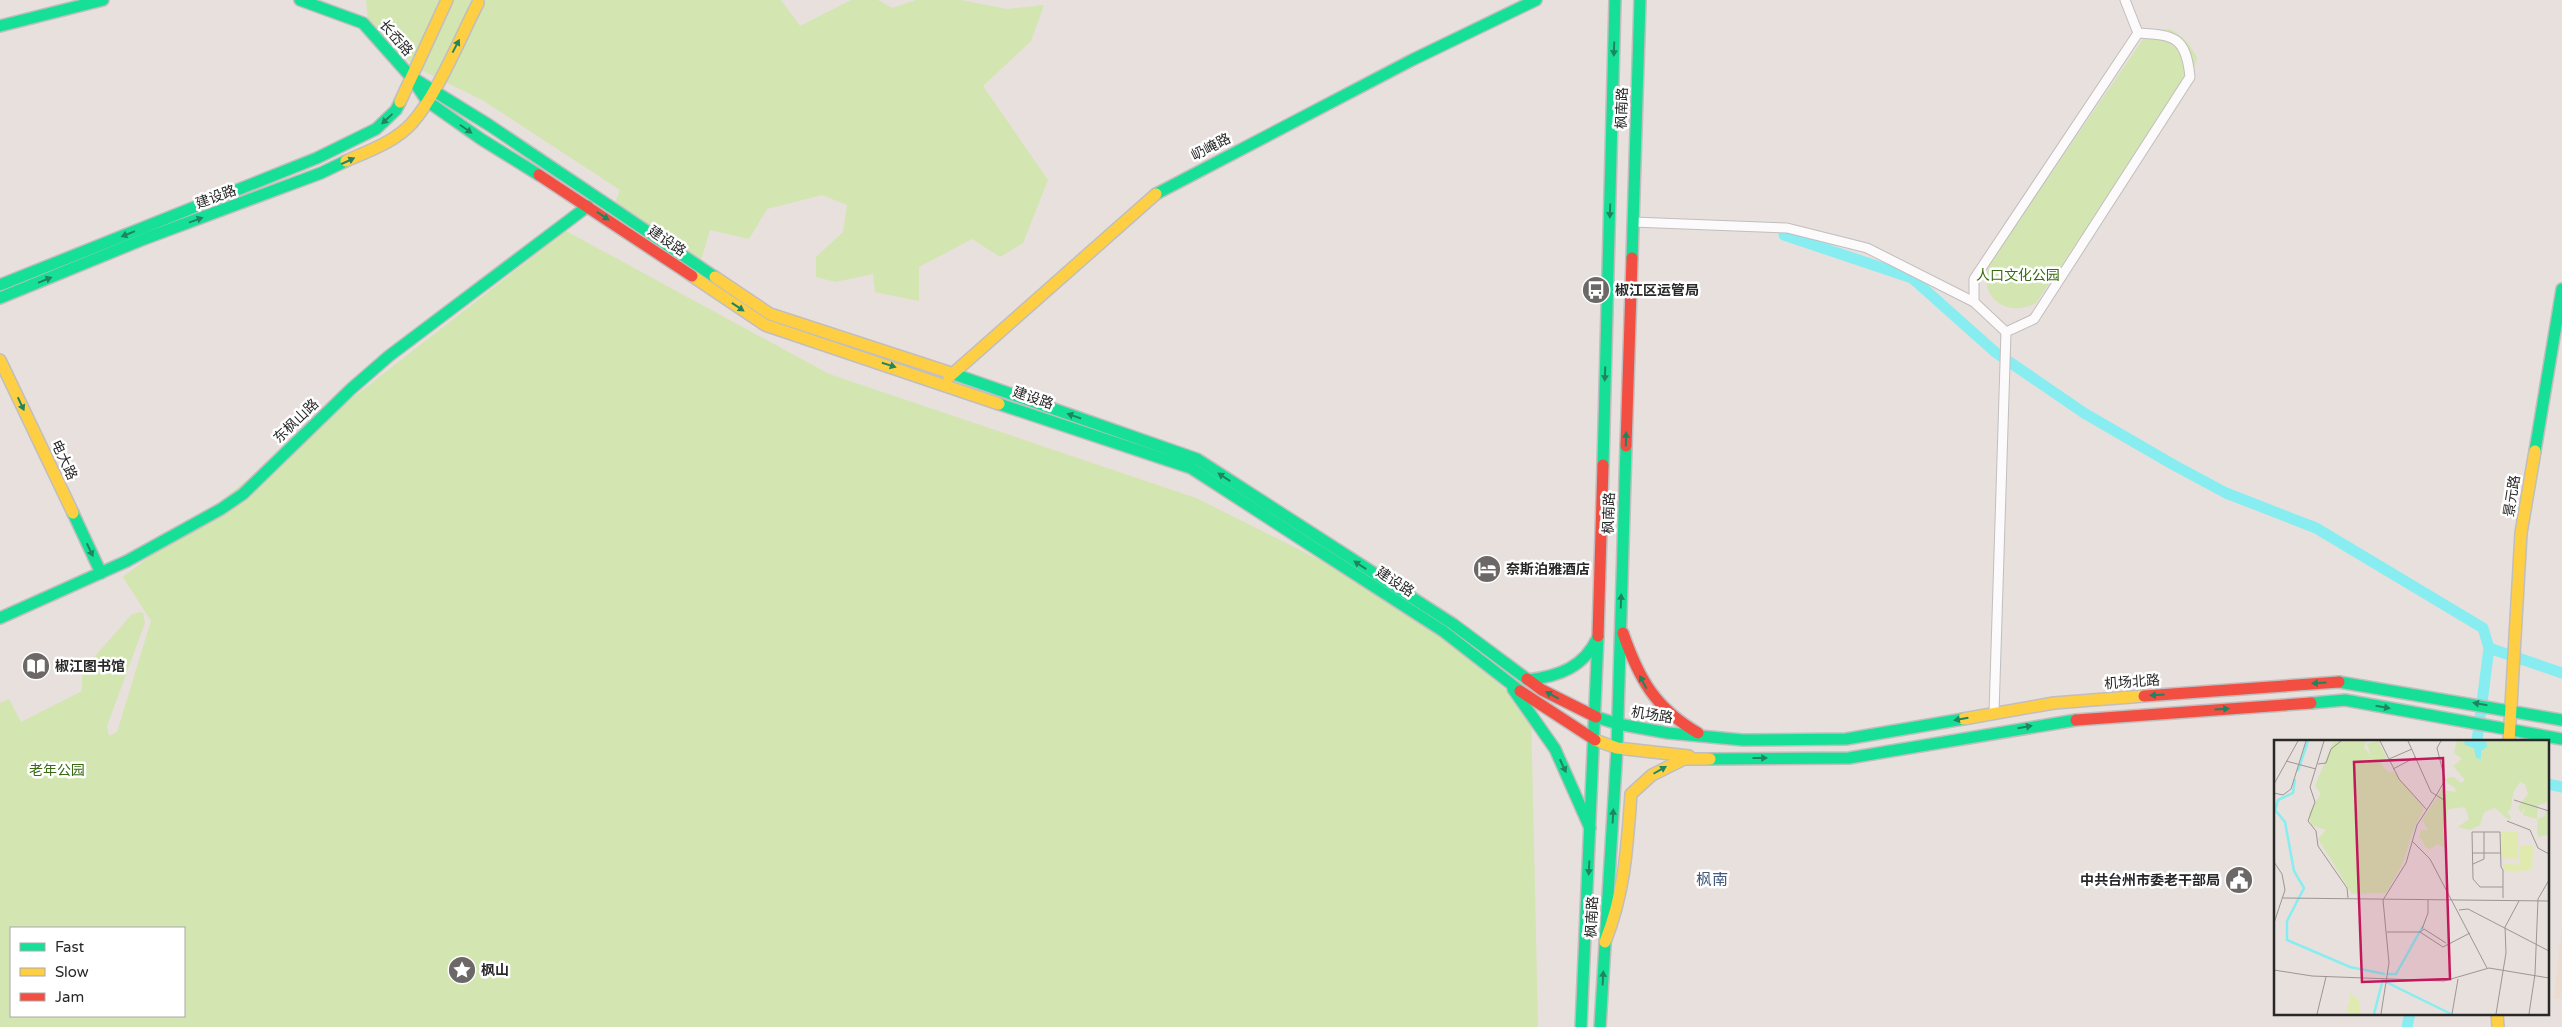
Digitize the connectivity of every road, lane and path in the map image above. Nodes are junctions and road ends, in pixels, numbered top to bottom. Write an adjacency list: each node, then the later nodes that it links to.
1 (103, 0): 9 (main road)
2 (300, 0): 11 (main road, 长岙路)
3 (447, 0): 11 (main road, 建设路)
4 (1536, 0): 22 (main road, 屷崦路)
5 (1615, 0): 27 (main road, 枫南路, one-way to 27)
6 (1640, 0): 15 (main road, 枫南路)
7 (2125, 0): 10 (street)
8 (478, 3): 12 (main road, 建设路, one-way to 8)
9 (0, 26)
10 (2138, 33): 19 (street); 20 (street)
11 (411, 77): 12 (main road, 建设路); 13 (main road, 建设路); 16 (main road, 建设路, one-way to 16)
12 (433, 89): 13 (main road, 建设路); 22 (main road, 建设路)
13 (427, 101): 14 (main road, 建设路, one-way to 14); 18 (main road, 建设路, one-way to 13)
14 (588, 206): 23 (main road, 建设路, one-way to 23); 24 (main road, 东枫山路)
15 (1633, 222): 19 (street); 26 (main road, 枫南路, one-way to 15)
16 (0, 285)
17 (2562, 289): 30 (main road, 景元路)
18 (0, 298)
19 (1974, 302): 20 (street)
20 (2006, 332): 31 (street)
21 (0, 360): 24 (main road, 电大路, one-way to 24)
22 (952, 374): 23 (main road, 屷崦路); 28 (main road, 建设路, one-way to 22)
23 (942, 383): 29 (main road, 建设路)
24 (101, 573): 25 (main road, 东枫山路)
25 (0, 618)
26 (1620, 625): 34 (main road, 枫南路); 36 (main road, one-way to 26)
27 (1598, 636): 28 (main road); 32 (main road, 枫南路)
28 (1528, 680): 32 (main road, 建设路, one-way to 28)
29 (1508, 682): 38 (main road, 建设路); 41 (main road, one-way to 41)
30 (2511, 710): 31 (main road, 机场北路, one-way to 31); 33 (main road, 机场北路); 35 (main road, 景元路)
31 (1994, 713): 36 (main road, 机场北路, one-way to 36)
32 (1596, 717): 34 (main road, 机场路); 38 (main road, 枫南路)
33 (2562, 720)
34 (1618, 724): 36 (main road, 机场路); 39 (main road, 枫南路)
35 (2510, 735): 37 (main road); 40 (main road, one-way to 35)
36 (1704, 737)
37 (2562, 739)
38 (1595, 740): 39 (main road, 建设路); 41 (main road, 枫南路)
39 (1617, 748): 40 (main road); 42 (main road, 枫南路, one-way to 39)
40 (1711, 758): 42 (main road, one-way to 40)
41 (1591, 830): 44 (main road, 枫南路, one-way to 44)
42 (1605, 942): 45 (main road, 枫南路, one-way to 42)
43 (2497, 1014): 46 (main road)
44 (1581, 1027)
45 (1600, 1027)
46 (2498, 1027)

